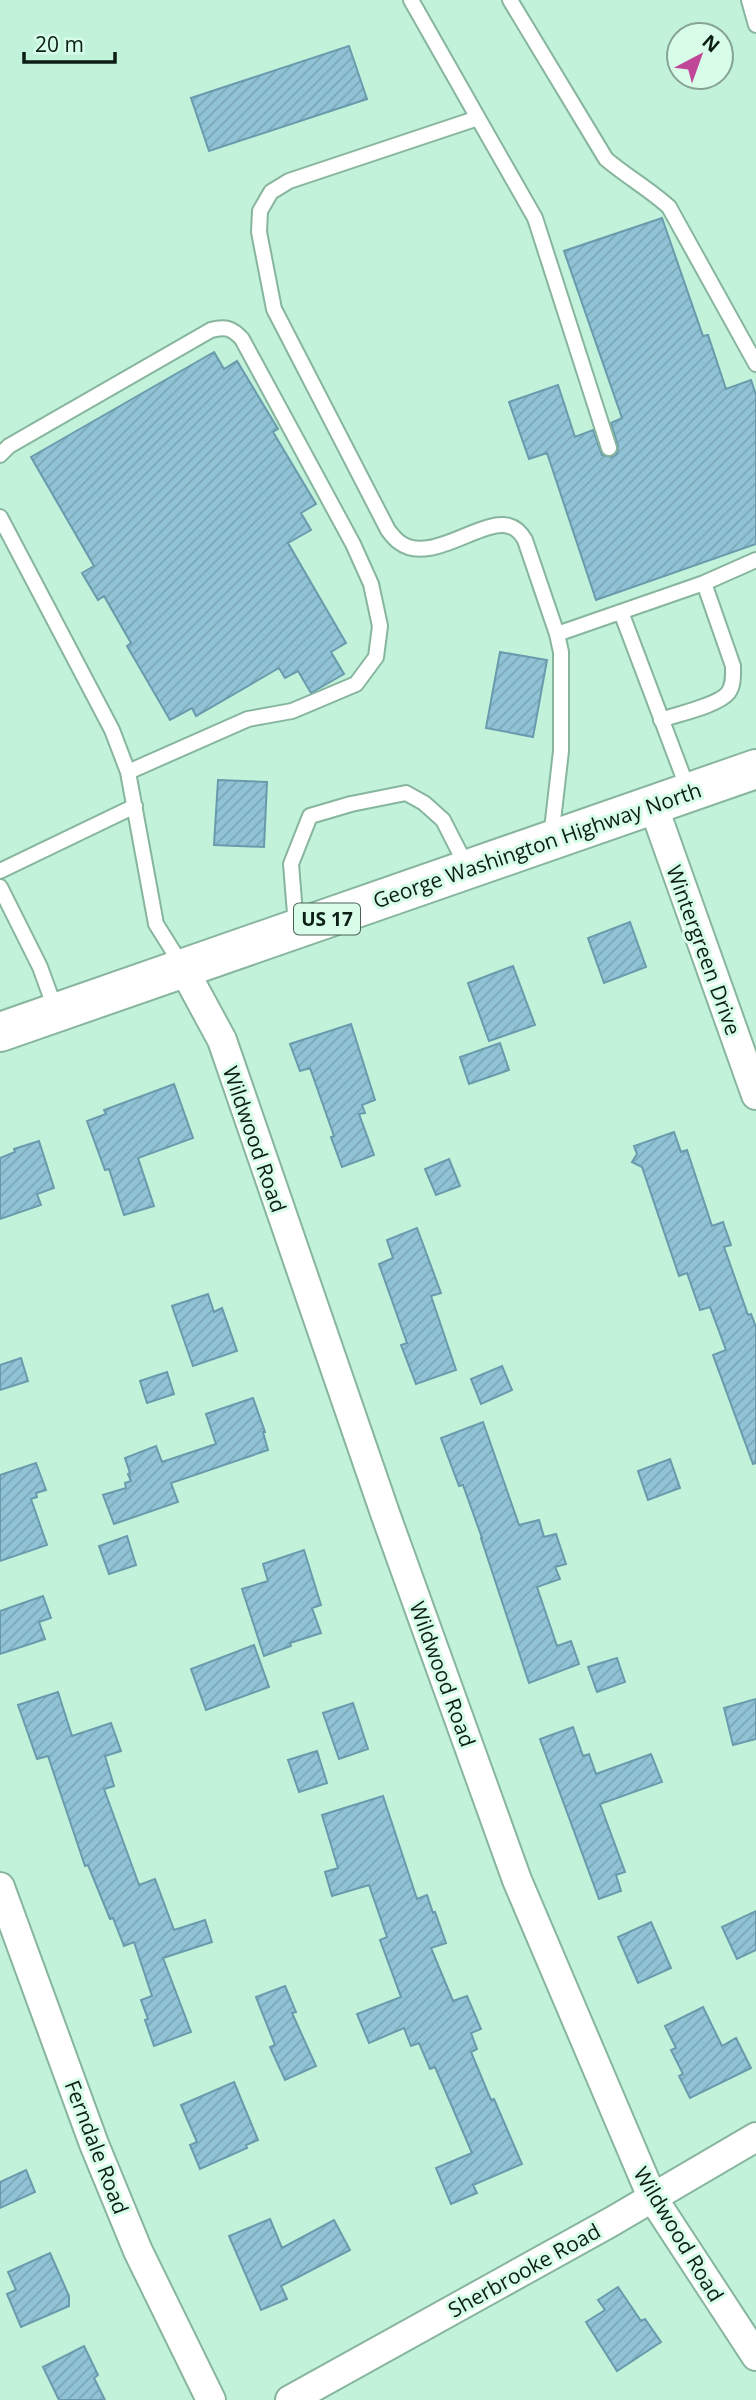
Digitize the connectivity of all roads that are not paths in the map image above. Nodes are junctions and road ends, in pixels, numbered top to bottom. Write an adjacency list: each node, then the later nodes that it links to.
1 (411, 0): 5 (lane)
2 (510, 0): 6 (lane)
3 (749, 0): 4 (lane)
4 (756, 25)
5 (478, 118): 7 (lane); 13 (lane)
6 (756, 364)
7 (609, 448)
8 (0, 455): 16 (lane)
9 (0, 517): 16 (lane)
10 (756, 560): 11 (lane)
11 (704, 583): 12 (lane); 14 (lane)
12 (621, 612): 13 (lane); 14 (lane)
13 (557, 634): 20 (lane)
14 (661, 720): 17 (lane)
15 (756, 769): 17 (main road, George Washington Highway North / US 17)
16 (128, 772): 19 (lane)
17 (689, 793): 18 (main road, George Washington Highway North / US 17)
18 (653, 805): 20 (main road, George Washington Highway North / US 17); 28 (street, Wintergreen Drive)
19 (135, 806): 22 (lane); 25 (lane)
20 (551, 839): 21 (main road, George Washington Highway North / US 17)
21 (468, 868): 24 (main road, George Washington Highway North / US 17); 24 (lane)
22 (0, 871)
23 (0, 887): 26 (lane)
24 (297, 929): 25 (main road, George Washington Highway North / US 17)
25 (183, 968): 26 (main road, George Washington Highway North / US 17); 31 (street, Wildwood Road)
26 (56, 1013): 27 (main road, George Washington Highway North / US 17)
27 (0, 1032)
28 (756, 1095)
29 (0, 1887): 33 (street, Ferndale Road)
30 (756, 2137): 31 (street, Sherbrooke Road)
31 (652, 2197): 32 (street, Wildwood Road); 34 (street, Sherbrooke Road)
32 (756, 2356)
33 (211, 2400)
34 (290, 2400)

